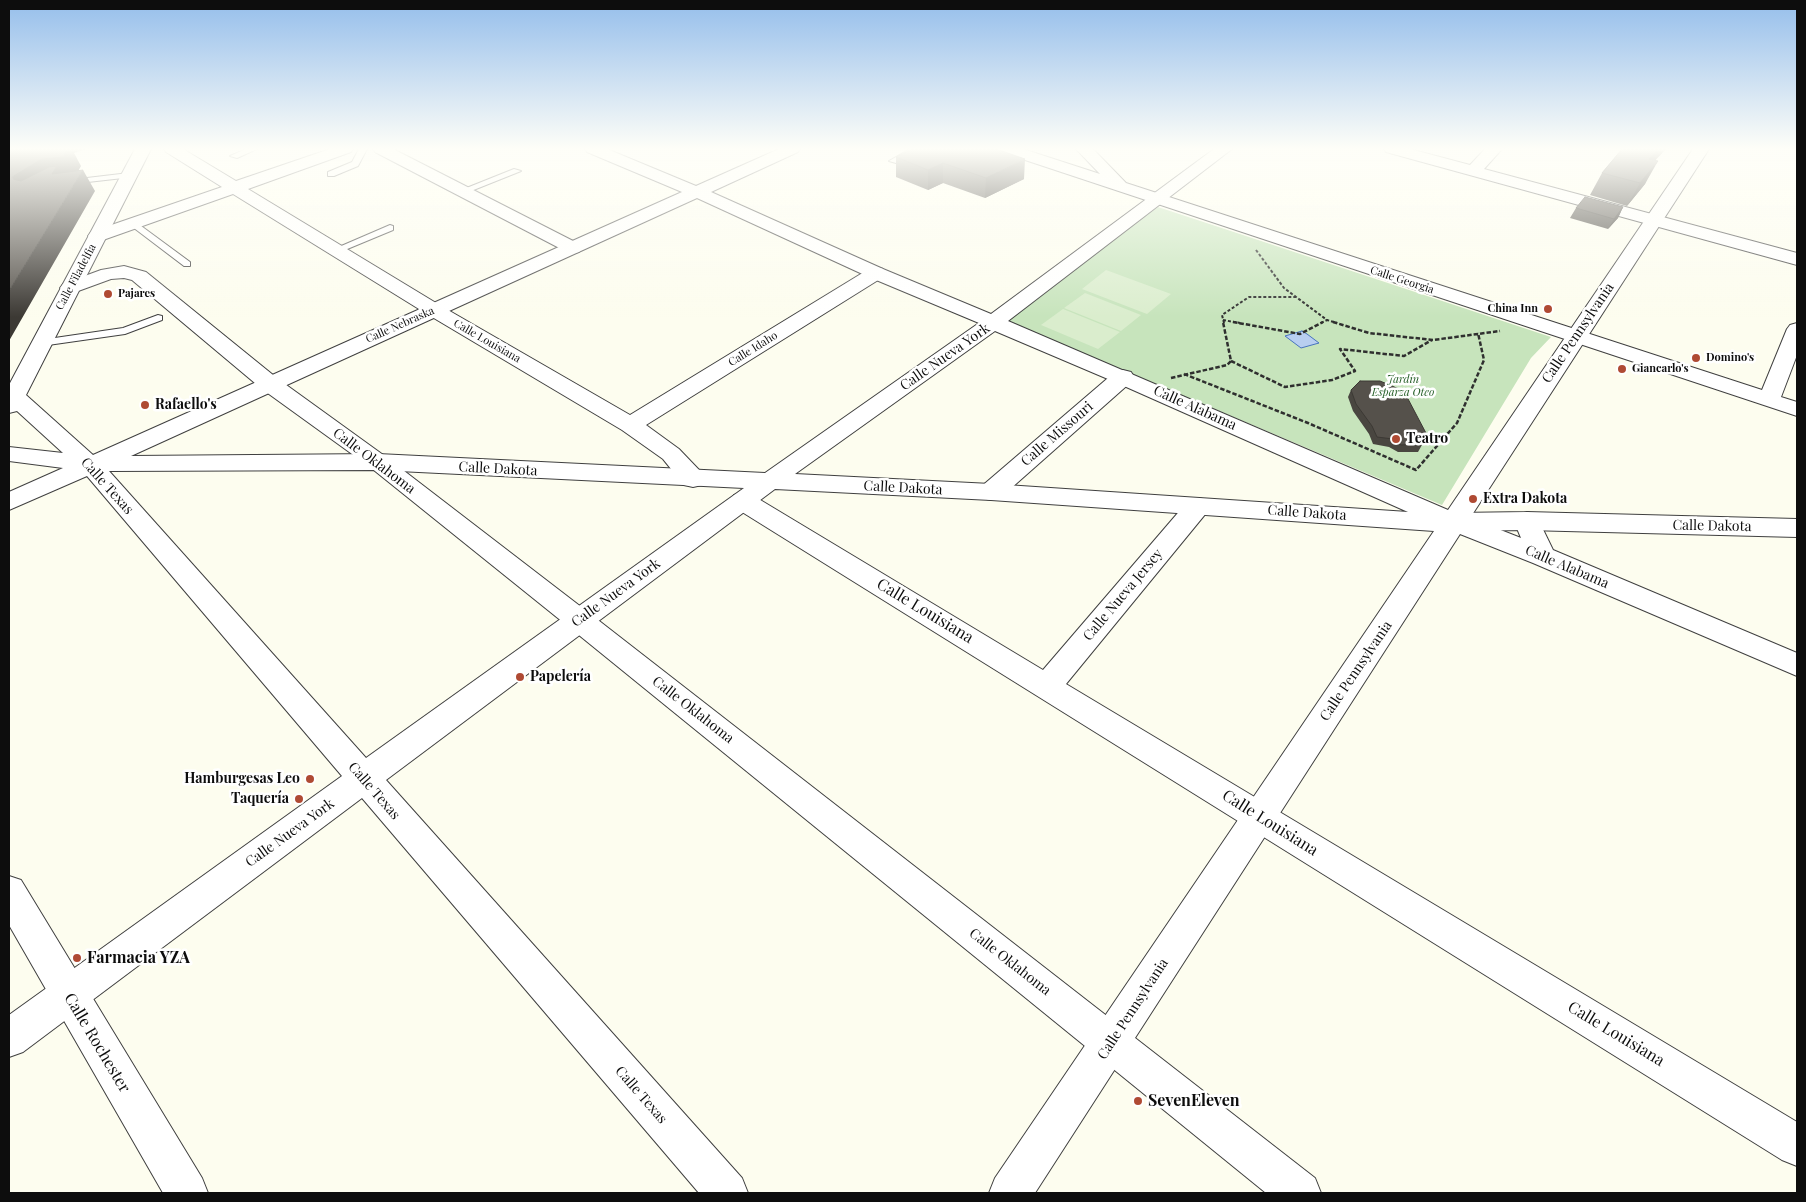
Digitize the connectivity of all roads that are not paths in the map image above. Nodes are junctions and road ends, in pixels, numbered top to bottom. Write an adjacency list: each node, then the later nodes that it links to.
1 (113, 205): 14 (street, Calle Filadelfia)
2 (185, 205): 12 (street)
3 (262, 205): 16 (street, Calle Louisiana)
4 (490, 205): 15 (street)
5 (667, 205): 15 (street, Calle Nebraska)
6 (725, 205): 19 (street, Calle Alabama)
7 (1148, 205): 23 (street, Calle Nueva York)
8 (1175, 205): 25 (street, Calle Georgia)
9 (1599, 205): 11 (street)
10 (1664, 205): 11 (street, Calle Pennsylvania)
11 (1654, 220): 17 (street); 25 (street, Calle Pennsylvania)
12 (133, 223): 14 (street); 18 (lane)
13 (390, 228): 16 (lane)
14 (97, 236): 20 (street, Calle Filadelfia)
15 (573, 248): 21 (street, Calle Nebraska)
16 (337, 250): 21 (street, Calle Louisiana)
17 (1797, 259)
18 (187, 264)
19 (876, 273): 23 (street, Calle Alabama); 32 (street, Calle Idaho)
20 (70, 288): 26 (street, Calle Filadelfia); 28 (street, Calle Oklahoma)
21 (434, 310): 28 (street, Calle Nebraska); 32 (street, Calle Louisiana)
22 (158, 318): 26 (lane)
23 (994, 322): 27 (street, Calle Alabama); 37 (street, Calle Nueva York)
24 (1797, 329): 30 (street)
25 (1576, 336): 30 (street, Calle Georgia); 43 (street, Calle Pennsylvania)
26 (42, 343): 29 (street, Calle Filadelfia)
27 (1123, 377): 38 (street, Calle Missouri); 43 (street, Calle Alabama)
28 (270, 384): 34 (street, Calle Oklahoma); 35 (street, Calle Nebraska)
29 (10, 400): 35 (street, Calle Texas)
30 (1769, 400): 31 (street, Calle Georgia)
31 (1797, 409)
32 (630, 425): 36 (street, Calle Louisiana)
33 (9, 454): 35 (street, Calle Dakota)
34 (378, 462): 35 (street, Calle Dakota); 36 (street, Calle Dakota); 46 (street, Calle Oklahoma)
35 (89, 464): 40 (street, Calle Nebraska); 49 (street, Calle Texas)
36 (693, 479): 37 (street, Calle Dakota)
37 (770, 481): 38 (street, Calle Dakota); 39 (street, Calle Nueva York)
38 (991, 492): 41 (street, Calle Dakota)
39 (743, 500): 46 (street, Calle Nueva York); 48 (street, Calle Louisiana)
40 (9, 502)
41 (1198, 506): 43 (street, Calle Dakota); 48 (street, Calle Nueva Jersey)
42 (1527, 521): 43 (street, Calle Dakota); 44 (street, Calle Dakota); 45 (street)
43 (1455, 522): 45 (street, Calle Alabama); 50 (street, Calle Pennsylvania)
44 (1797, 528)
45 (1542, 556): 47 (street, Calle Alabama)
46 (579, 620): 49 (street, Calle Nueva York); 54 (street, Calle Oklahoma)
47 (1797, 665)
48 (1048, 685): 50 (street, Calle Louisiana)
49 (363, 779): 52 (street, Calle Nueva York); 57 (street, Calle Texas)
50 (1259, 817): 54 (street, Calle Pennsylvania); 55 (street, Calle Louisiana)
51 (9, 892): 52 (street, Calle Rochester)
52 (68, 995): 53 (street, Calle Nueva York); 56 (street, Calle Rochester)
53 (9, 1038)
54 (1112, 1042): 58 (street, Calle Pennsylvania); 59 (street, Calle Oklahoma)
55 (1797, 1145)
56 (187, 1193)
57 (727, 1193)
58 (1010, 1193)
59 (1300, 1193)

